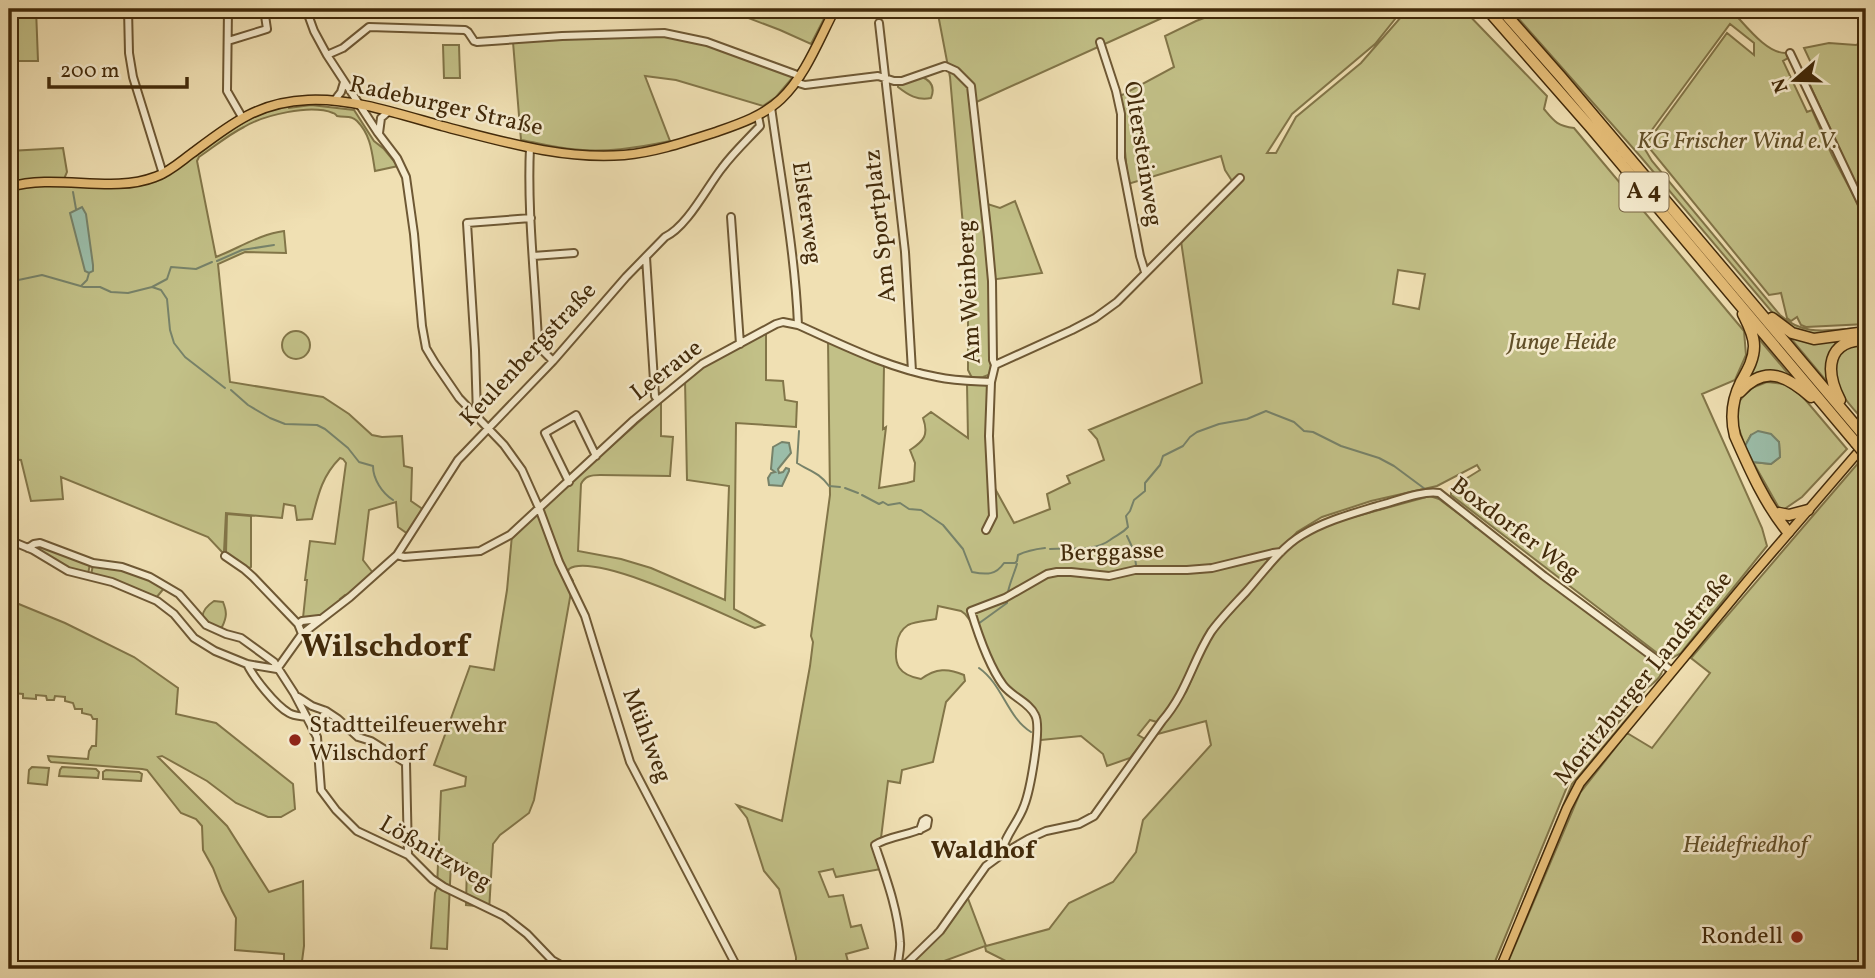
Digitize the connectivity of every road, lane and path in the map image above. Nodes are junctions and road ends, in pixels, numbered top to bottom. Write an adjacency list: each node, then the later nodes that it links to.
1 (128, 9): 24 (street)
2 (228, 9): 9 (street)
3 (264, 9): 9 (street)
4 (306, 9): 12 (street, Mühlweg)
5 (835, 9): 14 (main road, Radeburger Straße)
6 (1487, 9): 35 (highway, A 4)
7 (1501, 9): 34 (highway, A 4)
8 (879, 23): 13 (street, Am Sportplatz)
9 (228, 41): 21 (street)
10 (1100, 42): 33 (street, Oltersteinweg)
11 (1790, 53): 27 (street)
12 (327, 55): 14 (street); 15 (street, Mühlweg)
13 (885, 77): 14 (street); 41 (street, Am Weinberg); 42 (street, Am Sportplatz)
14 (798, 79): 18 (main road, Radeburger Straße)
15 (344, 82): 16 (street); 17 (street, Mühlweg)
16 (334, 100): 17 (main road, Radeburger Straße); 21 (main road, Radeburger Straße)
17 (360, 105): 19 (main road, Radeburger Straße); 22 (street, Mühlweg)
18 (771, 107): 20 (main road, Radeburger Straße); 36 (street, Elsterweg)
19 (388, 112): 22 (street); 23 (main road, Radeburger Straße)
20 (758, 116): 23 (main road, Radeburger Straße); 32 (street, Keulenbergstraße)
21 (242, 117): 24 (main road, Radeburger Straße)
22 (380, 135): 47 (street, Mühlweg)
23 (530, 147): 29 (street)
24 (163, 174): 26 (main road, Radeburger Straße)
25 (1240, 178): 33 (street)
26 (9, 187)
27 (1866, 213)
28 (731, 217): 39 (street)
29 (531, 218): 31 (street); 47 (street)
30 (574, 253): 31 (street)
31 (533, 256): 40 (street)
32 (646, 257): 40 (street, Keulenbergstraße); 44 (street)
33 (1145, 272): 41 (street)
34 (1750, 300): 37 (highway); 48 (highway, A 4)
35 (1737, 302): 45 (highway); 46 (highway, A 4)
36 (798, 325): 39 (street, Leeraue); 42 (street)
37 (1866, 332)
38 (1866, 340): 48 (highway)
39 (740, 344): 44 (street, Leeraue)
40 (553, 361): 49 (street, Keulenbergstraße)
41 (995, 365): 43 (street, Am Weinberg)
42 (912, 371): 43 (street)
43 (991, 383): 57 (street, Am Weinberg)
44 (658, 400): 51 (street, Leeraue)
45 (1734, 400): 46 (highway); 53 (highway)
46 (1833, 415): 50 (highway, A 4)
47 (477, 416): 49 (street, Mühlweg)
48 (1848, 416): 50 (highway, A 4)
49 (488, 428): 54 (street, Mühlweg); 62 (street, Keulenbergstraße)
50 (1864, 444): 55 (main road, Moritzburger Landstraße)
51 (596, 456): 52 (street, Leeraue); 52 (street)
52 (569, 482): 54 (street, Leeraue)
53 (1758, 482): 56 (highway); 58 (highway)
54 (539, 508): 62 (street, Leeraue); 83 (street, Mühlweg)
55 (1808, 510): 56 (highway); 58 (main road, Moritzburger Landstraße)
56 (1779, 513): 58 (highway)
57 (986, 530)
58 (1791, 530): 73 (main road, Moritzburger Landstraße)
59 (9, 540): 60 (street)
60 (28, 548): 64 (street); 65 (street)
61 (1281, 552): 73 (street, Boxdorfer Weg); 81 (street, Boxdorfer Weg); 81 (street, Berggasse)
62 (397, 555): 68 (street, Keulenbergstraße)
63 (225, 556): 69 (street)
64 (93, 563): 65 (street); 66 (street)
65 (89, 577): 67 (street)
66 (169, 587): 67 (street); 72 (street)
67 (158, 602): 71 (street)
68 (321, 619): 69 (street, Keulenbergstraße); 70 (street, Keulenbergstraße)
69 (298, 624): 70 (street)
70 (302, 634): 72 (street, Keulenbergstraße)
71 (247, 664): 72 (street); 74 (street)
72 (273, 668): 74 (street, Keulenbergstraße); 75 (street)
73 (1672, 671): 85 (main road, Moritzburger Landstraße)
74 (258, 680): 77 (street)
75 (294, 693): 76 (street); 77 (street)
76 (326, 711): 78 (street); 80 (street)
77 (306, 717): 78 (street)
78 (314, 732): 80 (street, Lößnitzweg)
79 (920, 830): 84 (street)
80 (408, 855): 82 (street, Lößnitzweg)
81 (1002, 855): 84 (street)
82 (568, 969)
83 (738, 969)
84 (900, 969)
85 (1500, 969)

